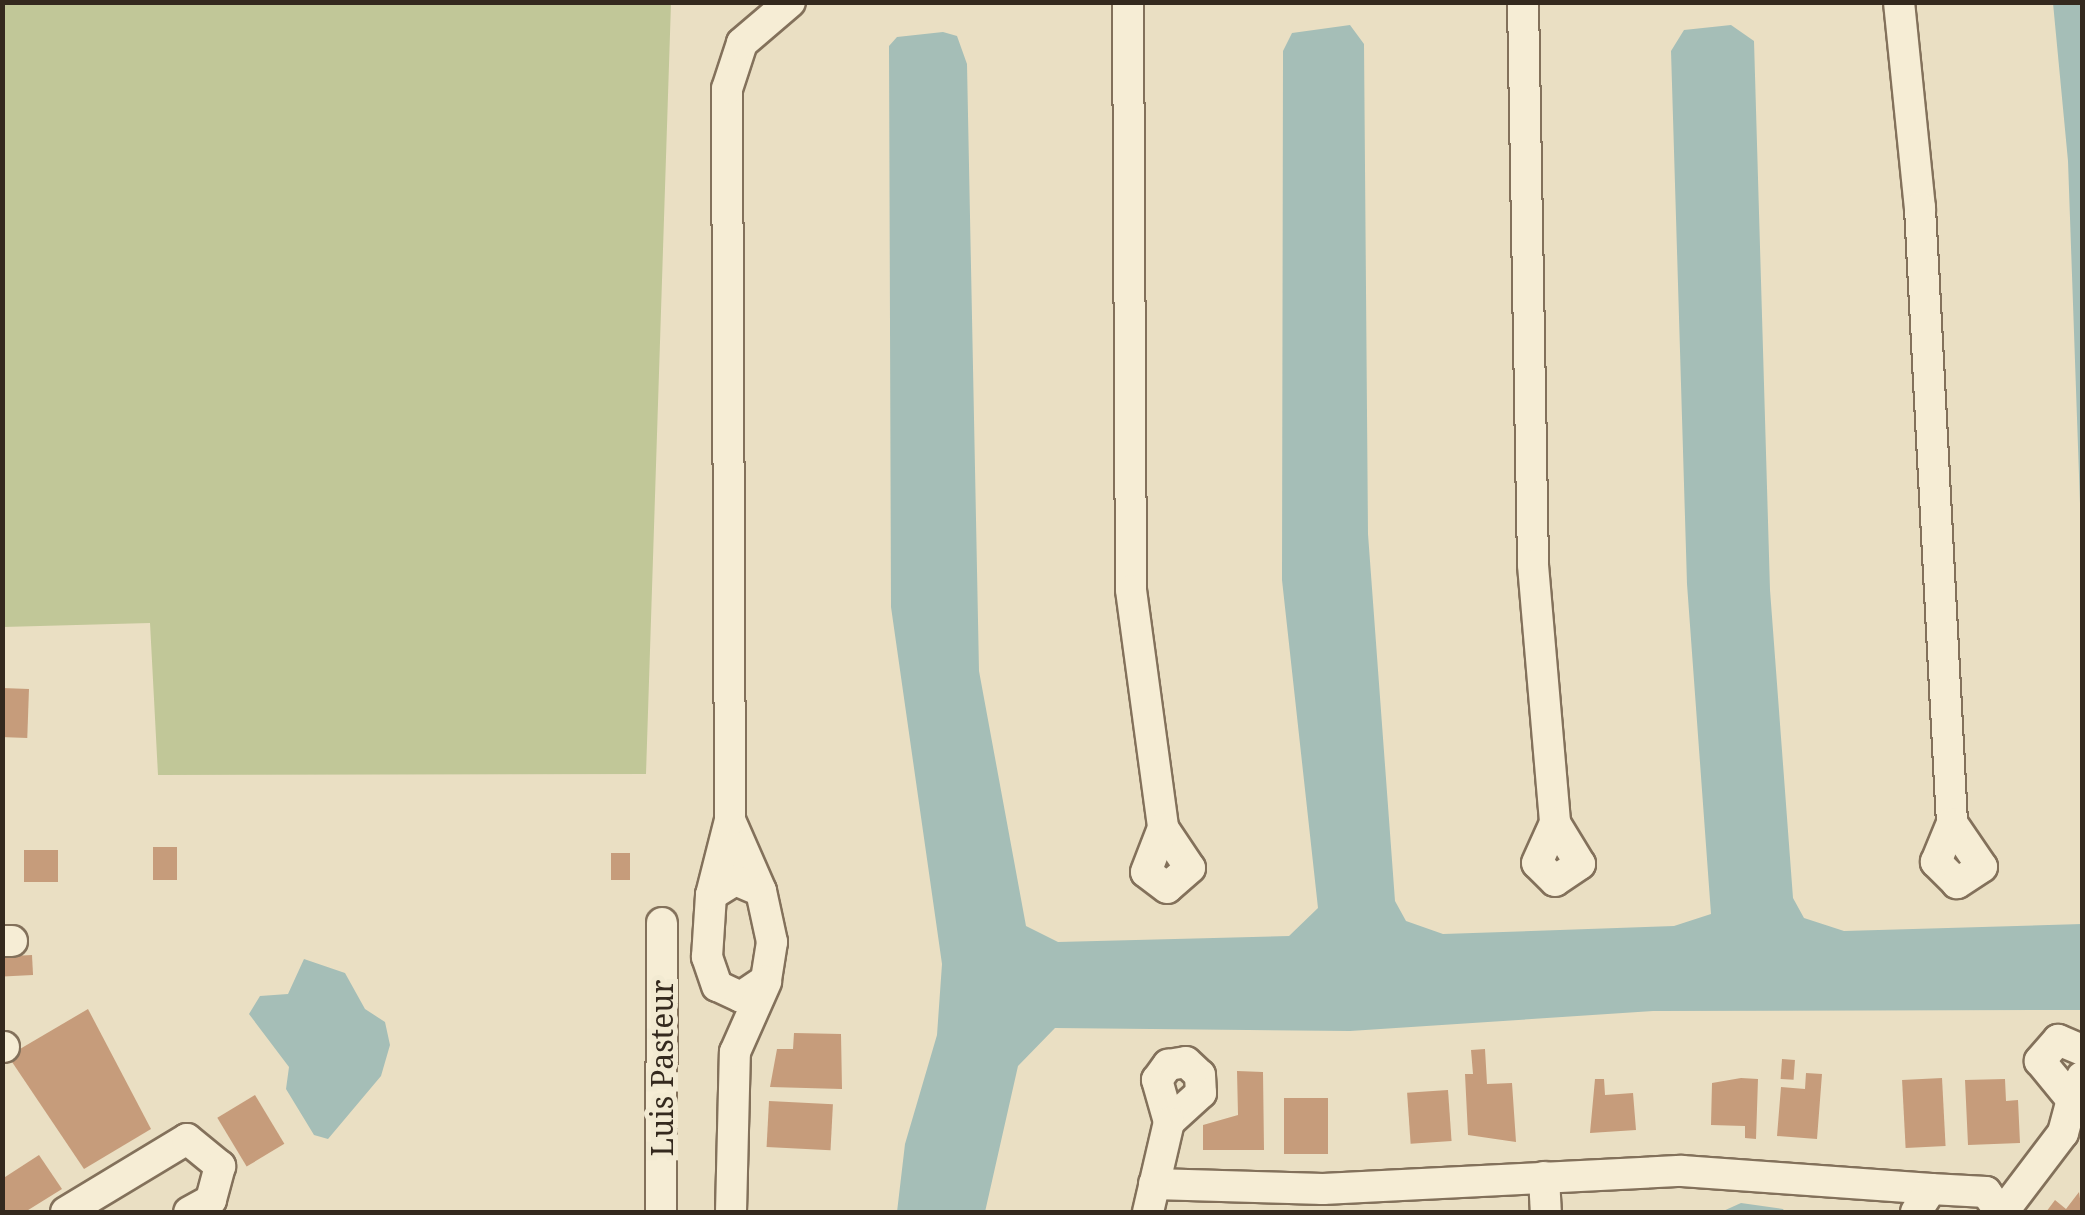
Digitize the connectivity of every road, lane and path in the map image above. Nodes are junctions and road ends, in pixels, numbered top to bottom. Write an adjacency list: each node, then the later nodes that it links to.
1 (790, 2): 5 (street)
2 (1128, 2): 8 (street)
3 (1523, 2): 7 (street)
4 (1899, 2): 6 (street)
5 (730, 820): 9 (street); 10 (street)
6 (1952, 822)
7 (1555, 824)
8 (1163, 828)
9 (761, 891): 10 (street); 12 (street)
10 (711, 896): 13 (street)
11 (662, 924): 24 (street, Luis Pasteur)
12 (766, 980): 13 (street); 15 (street)
13 (717, 986): 15 (street)
14 (2082, 1050): 16 (street)
15 (735, 1052): 25 (street)
16 (2077, 1088): 20 (street)
17 (1168, 1122): 19 (street)
18 (1544, 1178): 19 (street); 21 (street); 26 (street)
19 (1151, 1198)
20 (2002, 1202): 21 (street)
21 (1919, 1205)
22 (195, 1211): 23 (street)
23 (66, 1212)
24 (660, 1212)
25 (730, 1212)
26 (1546, 1212)

